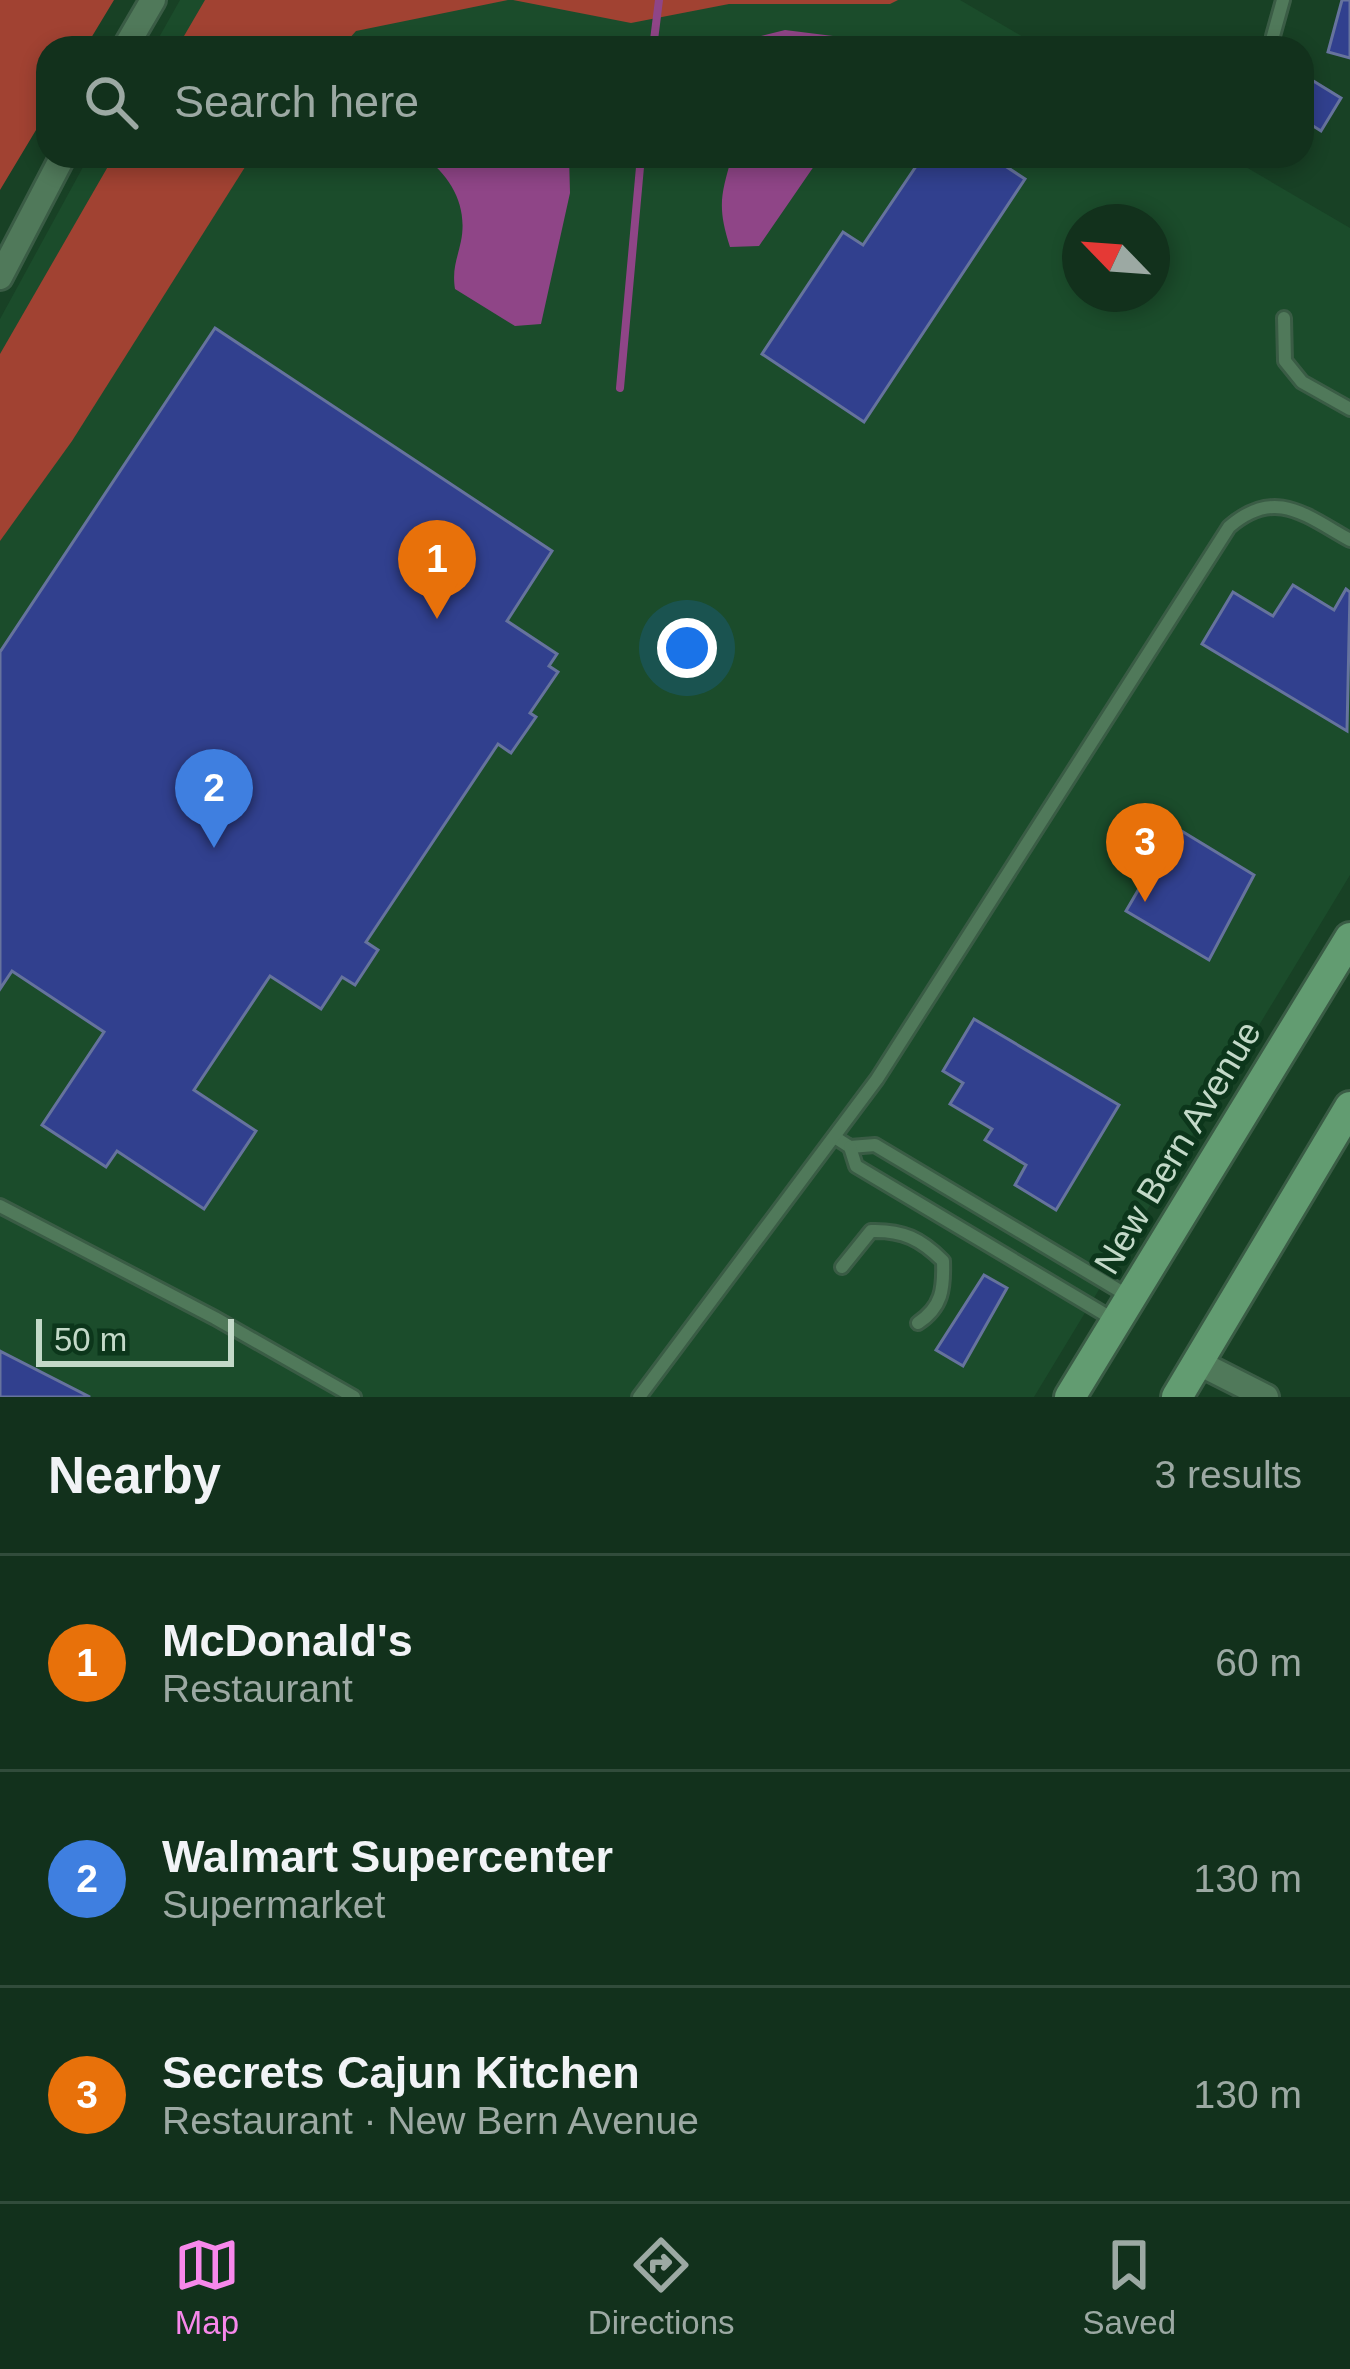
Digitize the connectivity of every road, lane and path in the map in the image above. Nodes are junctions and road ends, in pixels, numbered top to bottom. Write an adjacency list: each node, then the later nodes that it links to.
1 (1282, 0): 4 (lane)
2 (150, 6): 3 (street)
3 (132, 36)
4 (1273, 36)
5 (57, 168): 6 (street)
6 (0, 277)
7 (1284, 318): 8 (lane)
8 (1350, 410)
9 (1350, 540): 12 (lane)
10 (1350, 938): 16 (main road, New Bern Avenue)
11 (1350, 1107): 18 (main road)
12 (836, 1138): 13 (lane); 21 (lane)
13 (850, 1147): 16 (lane); 16 (lane)
14 (0, 1206): 19 (lane)
15 (842, 1267): 17 (lane)
16 (1123, 1309): 22 (main road, New Bern Avenue)
17 (918, 1322)
18 (1198, 1362): 23 (main road); 24 (street)
19 (335, 1394): 20 (lane)
20 (354, 1397)
21 (639, 1397)
22 (1070, 1397)
23 (1177, 1397)
24 (1266, 1397)

